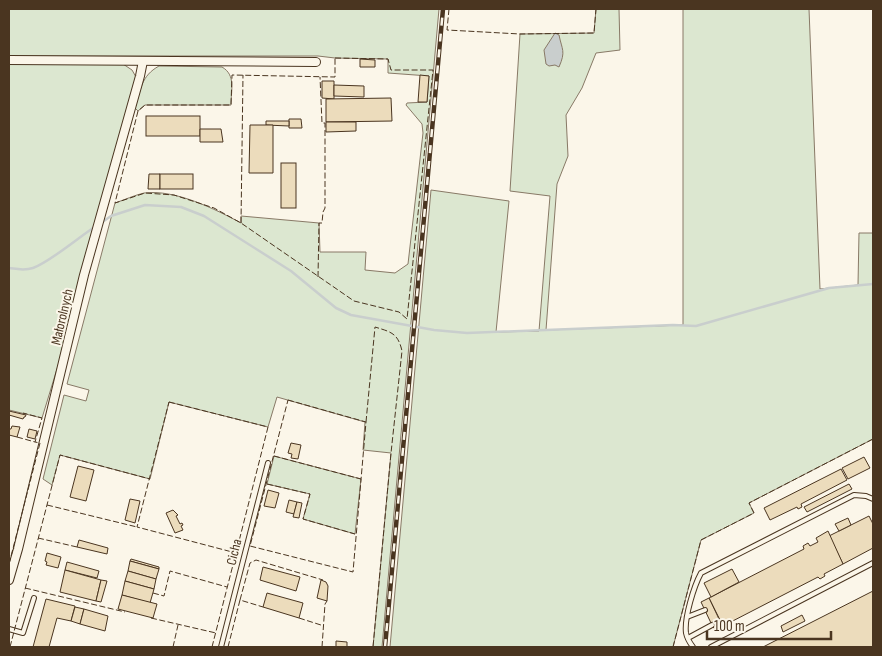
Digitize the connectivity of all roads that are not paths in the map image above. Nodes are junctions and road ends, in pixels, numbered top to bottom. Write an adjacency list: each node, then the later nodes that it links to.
1 (9, 60): 2 (street)
2 (143, 61): 3 (street); 7 (street, Małorolnych)
3 (316, 62)
4 (268, 463): 14 (lane, Cicha)
5 (873, 499): 10 (lane)
6 (873, 563): 16 (lane)
7 (9, 580)
8 (34, 598): 12 (lane)
9 (704, 610): 10 (lane)
10 (687, 617): 13 (lane)
11 (712, 625): 13 (lane)
12 (9, 629)
13 (688, 638): 15 (lane)
14 (220, 647)
15 (693, 647)
16 (711, 647)

